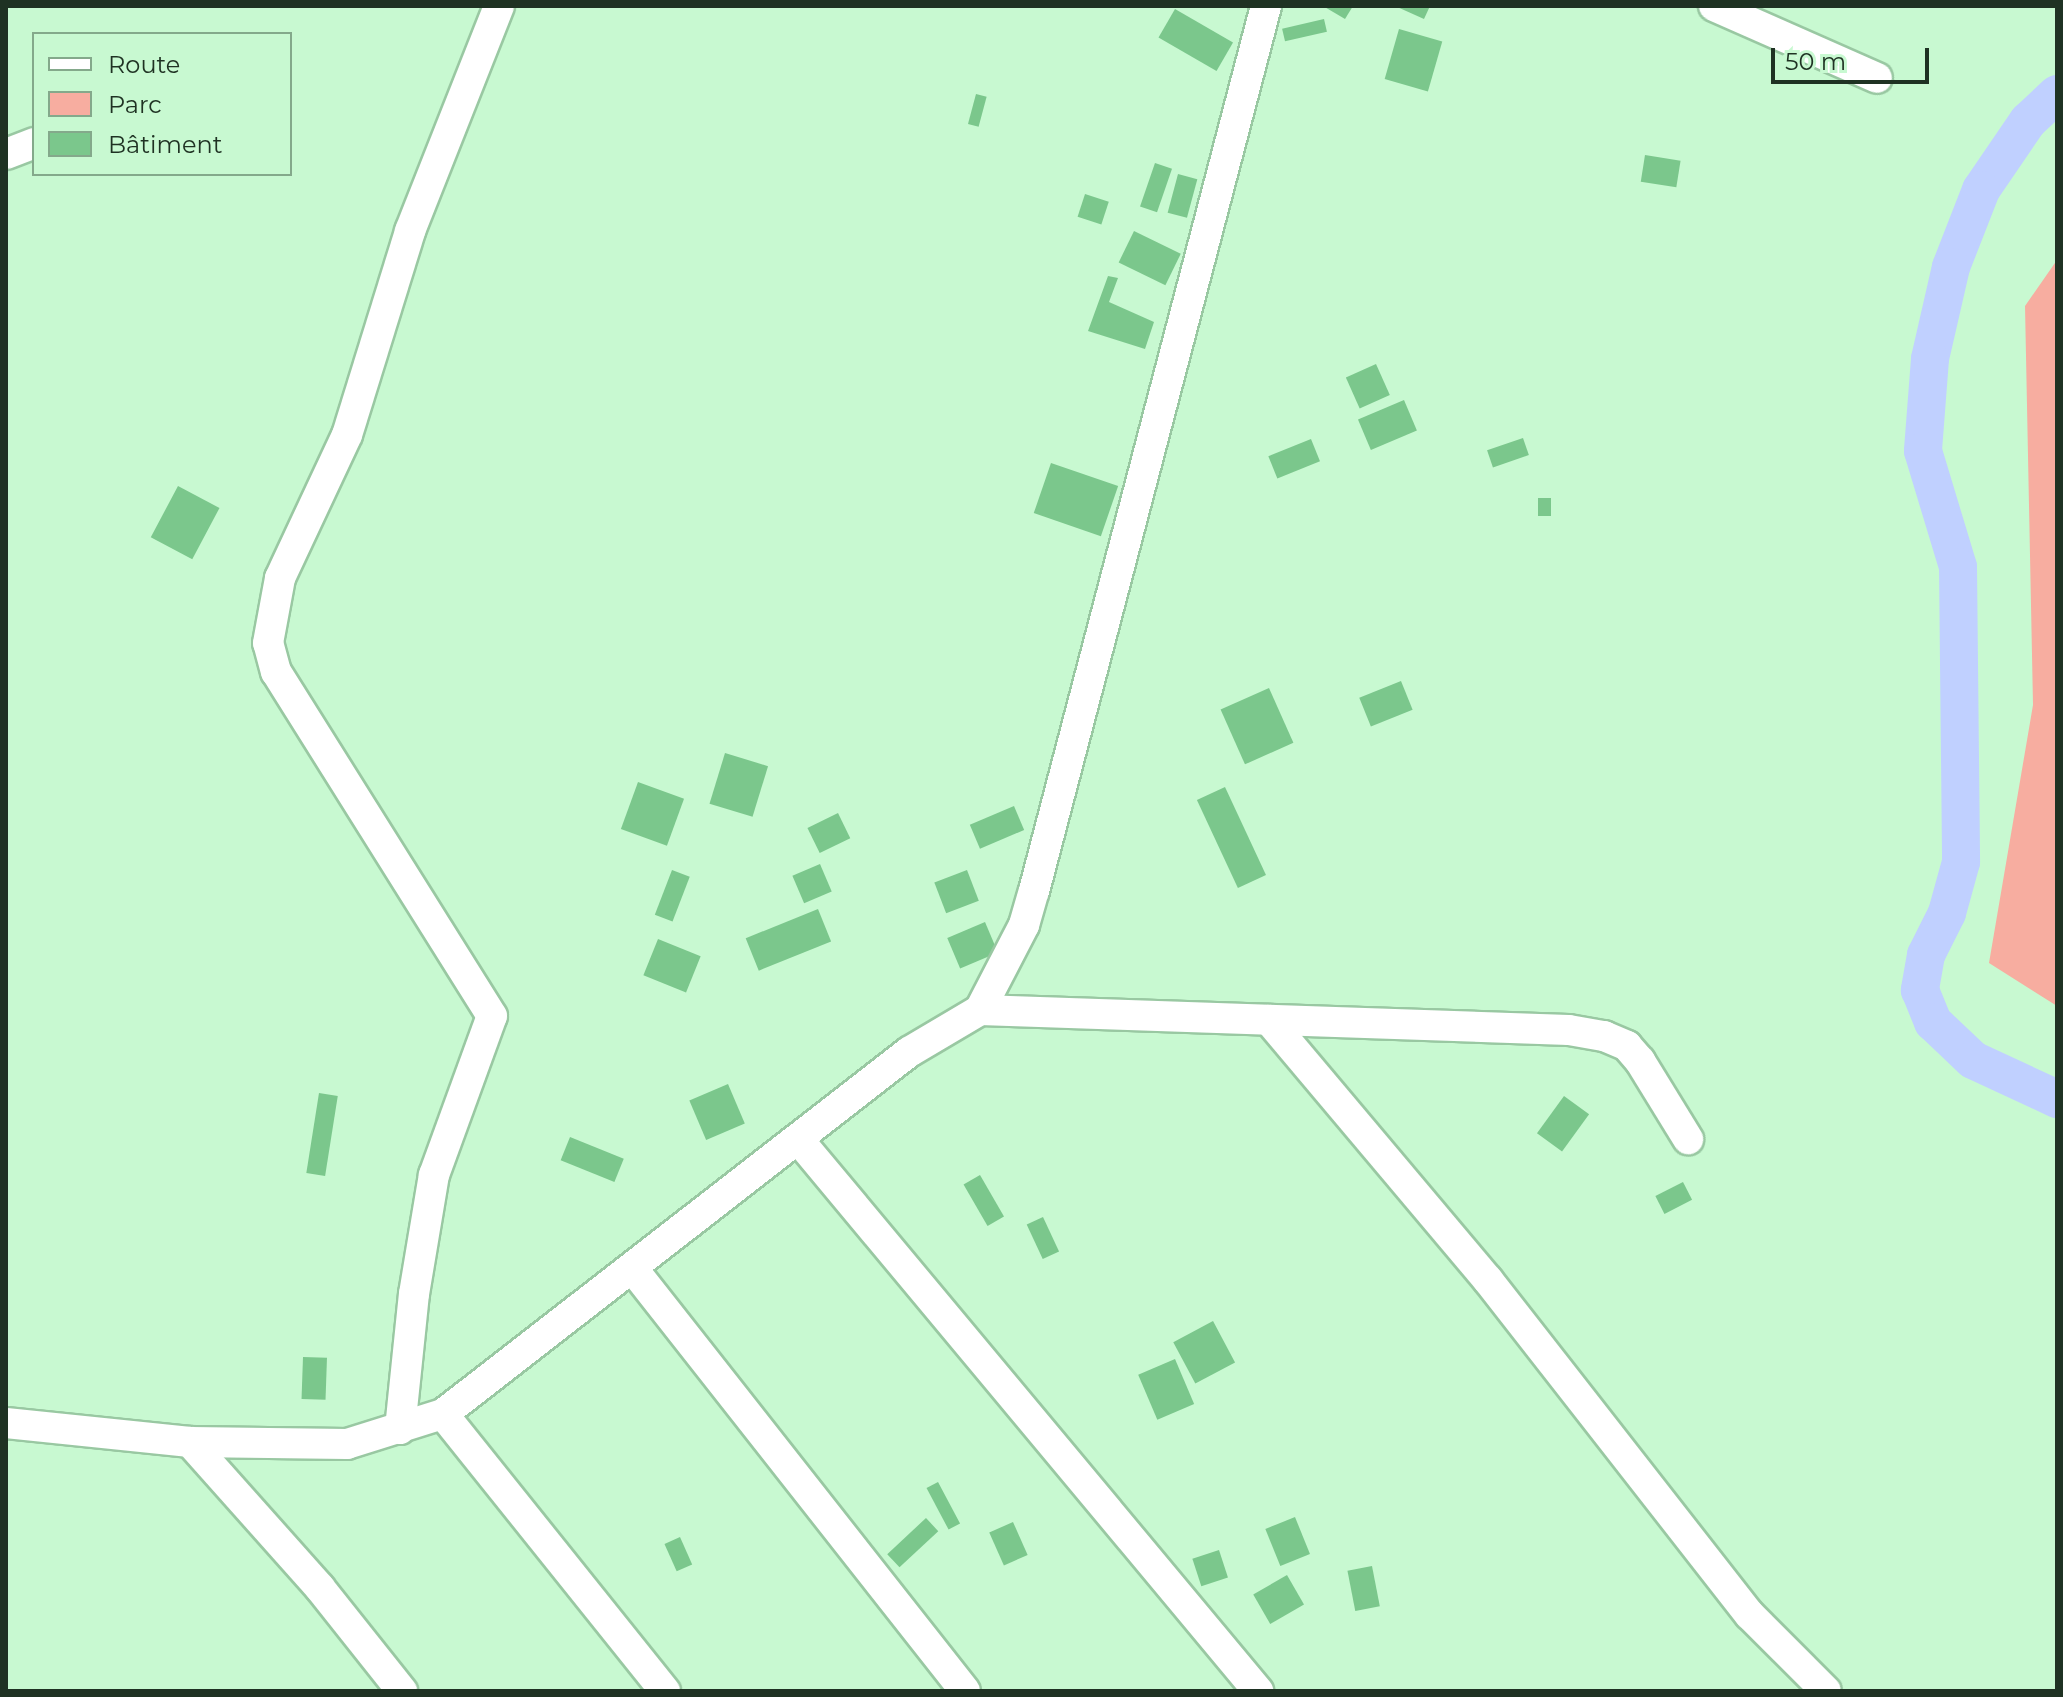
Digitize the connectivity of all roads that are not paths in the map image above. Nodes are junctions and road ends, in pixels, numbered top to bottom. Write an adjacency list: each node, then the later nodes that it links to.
1 (499, 6): 14 (street)
2 (1266, 6): 7 (street)
3 (1714, 6): 4 (street)
4 (1877, 78)
5 (32, 144): 6 (street)
6 (6, 154)
7 (980, 1010): 8 (street); 9 (street)
8 (1269, 1020): 10 (street); 20 (street)
9 (798, 1139): 11 (street); 19 (street)
10 (1688, 1139)
11 (633, 1269): 12 (street); 18 (street)
12 (443, 1414): 14 (street); 17 (street)
13 (6, 1423): 15 (street)
14 (400, 1429): 15 (street)
15 (190, 1442): 16 (street)
16 (402, 1691)
17 (665, 1691)
18 (965, 1691)
19 (1258, 1691)
20 (1826, 1691)

